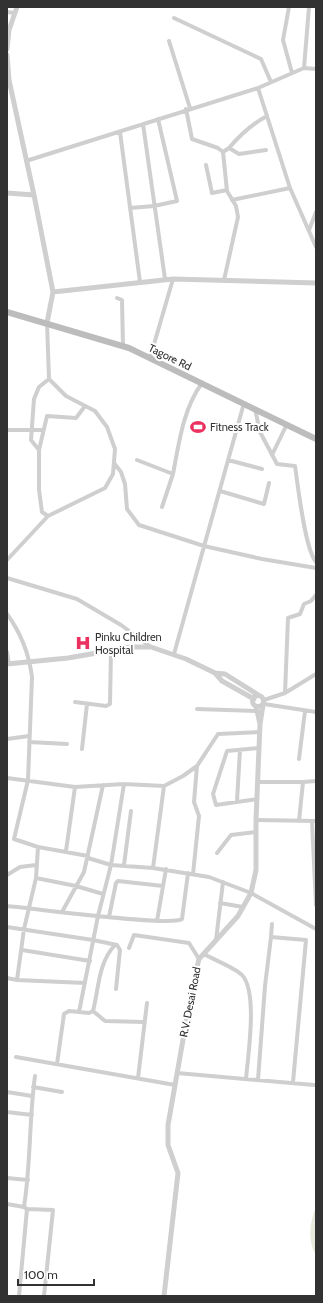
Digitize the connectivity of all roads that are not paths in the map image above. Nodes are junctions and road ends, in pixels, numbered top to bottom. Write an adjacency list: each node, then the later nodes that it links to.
1 (17, 7): 5 (street)
2 (289, 7): 12 (street)
3 (309, 7): 10 (street)
4 (7, 12): 5 (street)
5 (14, 13): 8 (street)
6 (174, 18): 13 (street)
7 (169, 41): 15 (street)
8 (7, 49)
9 (7, 55): 23 (street)
10 (304, 68): 11 (street); 12 (street)
11 (316, 69)
12 (292, 73): 13 (street)
13 (271, 82): 14 (street)
14 (258, 88): 15 (street); 16 (street)
15 (188, 109): 17 (street); 22 (street)
16 (267, 116): 20 (street); 25 (street)
17 (158, 119): 18 (street); 30 (street)
18 (143, 124): 19 (street); 30 (street)
19 (120, 132): 23 (street); 31 (street)
20 (229, 148): 21 (street); 22 (street)
21 (266, 150)
22 (223, 152): 26 (street)
23 (26, 161): 28 (street)
24 (206, 165): 26 (street)
25 (290, 188): 29 (street); 33 (street)
26 (227, 190): 29 (street)
27 (7, 193): 28 (street)
28 (34, 195): 40 (street)
29 (232, 200): 37 (street)
30 (154, 206): 31 (street); 36 (street)
31 (130, 208): 38 (street)
32 (316, 212): 33 (street)
33 (309, 230): 34 (street)
34 (316, 247)
35 (173, 278): 36 (street); 37 (street); 45 (street)
36 (165, 279): 38 (street)
37 (224, 280): 39 (street)
38 (140, 282): 40 (street)
39 (316, 283)
40 (53, 292): 43 (street)
41 (117, 298): 44 (street)
42 (7, 312): 43 (main road, Tagore Rd)
43 (47, 323): 44 (main road, Tagore Rd); 46 (street)
44 (124, 346): 45 (main road, Tagore Rd)
45 (150, 358): 47 (main road, Tagore Rd)
46 (49, 379): 49 (street); 53 (street)
47 (202, 383): 48 (main road, Tagore Rd); 62 (street)
48 (244, 403): 50 (main road, Tagore Rd); 59 (street)
49 (84, 406): 54 (street); 60 (street)
50 (254, 408): 51 (main road, Tagore Rd); 57 (street)
51 (288, 424): 55 (main road, Tagore Rd); 57 (street)
52 (7, 430): 53 (street)
53 (32, 430): 54 (street); 56 (street)
54 (44, 430): 56 (street)
55 (316, 439)
56 (39, 450): 66 (street)
57 (272, 455): 69 (street)
58 (137, 460): 62 (street)
59 (228, 460): 61 (street); 64 (street)
60 (114, 463): 66 (street); 67 (street)
61 (262, 469)
62 (173, 474): 65 (street)
63 (269, 483): 64 (street)
64 (220, 491): 67 (street)
65 (162, 507)
66 (48, 516): 68 (street)
67 (204, 546): 70 (street); 77 (street)
68 (7, 560)
69 (316, 562)
70 (316, 568)
71 (7, 578): 74 (street)
72 (316, 595): 82 (street)
73 (7, 614): 78 (street)
74 (151, 647): 75 (street); 77 (street)
75 (111, 650): 78 (street); 86 (street)
76 (7, 652): 79 (street)
77 (174, 654): 80 (street)
78 (30, 662): 79 (street); 93 (street)
79 (8, 664)
80 (215, 672): 83 (street); 84 (street)
81 (316, 674): 82 (street)
82 (285, 693): 84 (street)
83 (254, 698): 84 (street); 87 (street, R.V. Desai Road)
84 (262, 701): 87 (street); 89 (street); 91 (street, R.V. Desai Road)
85 (75, 702): 86 (street)
86 (87, 704): 98 (street)
87 (256, 708): 88 (street); 91 (street, R.V. Desai Road)
88 (197, 709)
89 (305, 710): 90 (street); 100 (street)
90 (316, 712)
91 (260, 724): 92 (street, R.V. Desai Road)
92 (260, 732): 97 (street, R.V. Desai Road); 101 (street)
93 (29, 736): 94 (street); 95 (street)
94 (7, 739)
95 (29, 742): 96 (street); 103 (street)
96 (67, 744)
97 (259, 748): 99 (street); 105 (street, R.V. Desai Road)
98 (82, 749)
99 (240, 750): 112 (street); 112 (street)
100 (299, 759)
101 (197, 766): 109 (street); 127 (street)
102 (7, 778): 103 (street)
103 (28, 780): 110 (street); 118 (street)
104 (316, 781): 106 (street)
105 (258, 782): 106 (street); 111 (street, R.V. Desai Road)
106 (303, 782): 115 (street)
107 (124, 784): 108 (street); 109 (street); 122 (street)
108 (103, 785): 110 (street); 121 (street)
109 (164, 786): 125 (street)
110 (75, 787): 119 (street)
111 (257, 799): 112 (street); 114 (street, R.V. Desai Road)
112 (237, 802)
113 (131, 811): 124 (street)
114 (256, 820): 115 (street); 117 (street, R.V. Desai Road)
115 (300, 821): 116 (street)
116 (314, 821): 136 (street)
117 (256, 832): 120 (street); 133 (street, R.V. Desai Road)
118 (38, 847): 119 (street); 123 (street)
119 (66, 851): 121 (street)
120 (217, 853)
121 (88, 857): 122 (street); 131 (street)
122 (111, 864): 124 (street); 134 (street)
123 (36, 865): 128 (street); 129 (street)
124 (124, 865): 125 (street)
125 (153, 868): 126 (street)
126 (166, 869): 127 (street); 132 (street)
127 (190, 874): 130 (street); 143 (street)
128 (7, 875)
129 (36, 878): 131 (street); 139 (street)
130 (223, 882): 133 (street); 135 (street)
131 (76, 886): 134 (street); 140 (street)
132 (163, 886): 142 (street); 143 (street)
133 (251, 893): 138 (street, R.V. Desai Road); 146 (street)
134 (103, 894): 141 (street)
135 (220, 903): 138 (street); 150 (street)
136 (316, 905)
137 (7, 906): 139 (street)
138 (243, 907): 150 (street, R.V. Desai Road)
139 (28, 908): 140 (street); 147 (street)
140 (62, 912): 141 (street)
141 (98, 916): 142 (street); 149 (street)
142 (109, 917): 143 (street)
143 (158, 921)
144 (272, 924): 148 (street)
145 (7, 927): 147 (street)
146 (316, 929)
147 (24, 930): 149 (street); 153 (street)
148 (271, 938): 171 (street); 172 (street)
149 (93, 940): 151 (street); 156 (street)
150 (216, 940): 154 (street, R.V. Desai Road)
151 (115, 944): 160 (street); 162 (street)
152 (129, 948): 155 (street)
153 (22, 950): 156 (street); 158 (street)
154 (204, 954): 155 (street, R.V. Desai Road); 170 (street)
155 (199, 959): 167 (street, R.V. Desai Road)
156 (90, 961): 159 (street)
157 (7, 978): 158 (street)
158 (17, 980): 159 (street)
159 (85, 983): 163 (street)
160 (116, 988)
161 (147, 1003): 164 (street)
162 (93, 1011): 163 (street); 164 (street)
163 (79, 1012): 166 (street)
164 (144, 1022): 169 (street)
165 (16, 1057): 166 (street)
166 (57, 1064): 169 (street)
167 (177, 1073): 170 (street); 173 (street, R.V. Desai Road)
168 (35, 1076): 175 (street)
169 (138, 1078): 173 (street)
170 (246, 1079): 171 (street)
171 (258, 1080): 172 (street)
172 (293, 1082): 174 (street)
173 (175, 1085): 187 (street, R.V. Desai Road)
174 (314, 1085)
175 (33, 1087): 177 (street); 178 (street)
176 (7, 1092): 178 (street)
177 (62, 1092)
178 (32, 1096): 180 (street)
179 (7, 1112): 180 (street)
180 (32, 1115): 182 (street)
181 (7, 1178): 182 (street)
182 (28, 1180): 184 (street)
183 (7, 1204): 184 (street)
184 (26, 1208): 185 (street); 186 (street)
185 (19, 1296)
186 (44, 1296)
187 (164, 1296)

